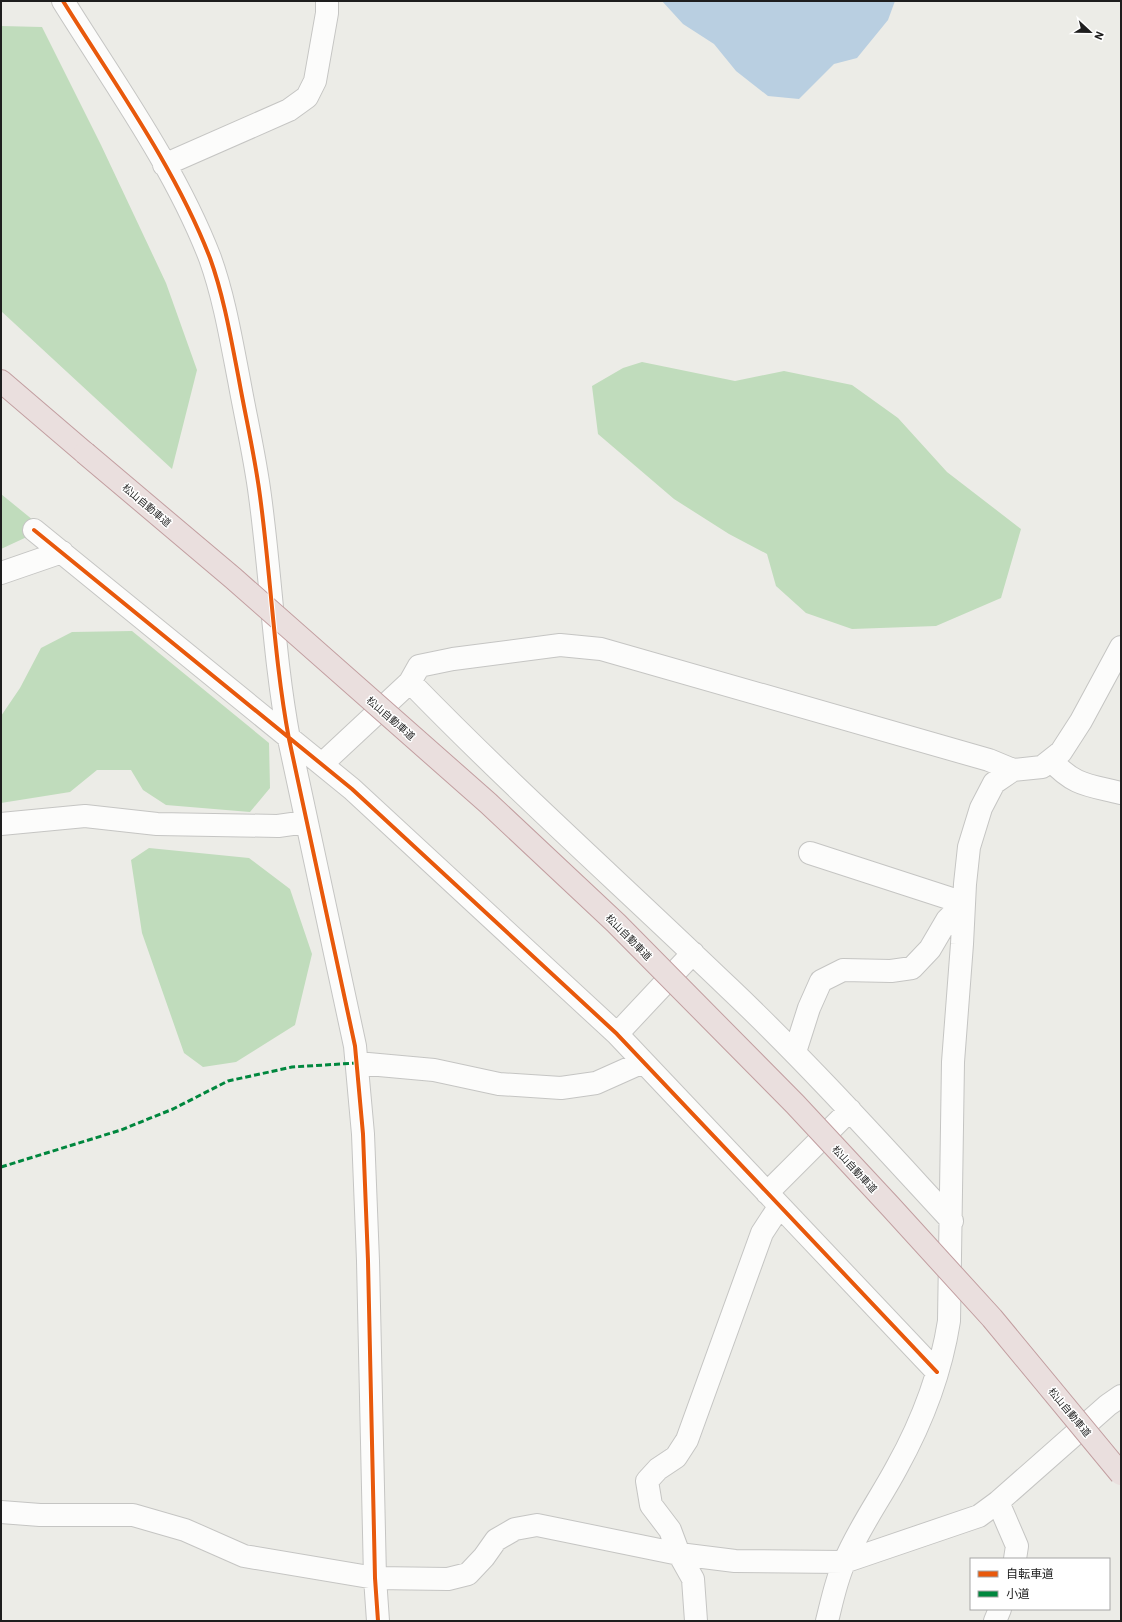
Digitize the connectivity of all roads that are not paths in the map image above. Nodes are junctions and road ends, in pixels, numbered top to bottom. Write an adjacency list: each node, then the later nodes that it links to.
1 (64, 1): 3 (street)
2 (327, 1): 3 (street)
3 (164, 165): 10 (street)
4 (1, 381): 29 (highway, 松山自動車道, bridge)
5 (34, 530): 6 (street)
6 (62, 552): 7 (street); 10 (street)
7 (1, 572)
8 (1121, 647): 11 (street)
9 (410, 682): 12 (street); 13 (street); 19 (street)
10 (289, 739): 12 (street); 15 (street)
11 (1051, 760): 13 (street); 14 (street)
12 (322, 764): 20 (street)
13 (1013, 770): 18 (street)
14 (1121, 793)
15 (306, 822): 16 (street); 23 (street)
16 (1, 824)
17 (810, 853): 18 (street)
18 (964, 903): 21 (street); 26 (street)
19 (693, 953): 20 (street); 21 (street)
20 (617, 1034): 22 (street)
21 (795, 1052): 24 (street)
22 (643, 1062): 23 (street); 25 (street)
23 (357, 1063): 35 (street)
24 (850, 1110): 25 (street); 26 (street)
25 (773, 1200): 27 (street); 32 (street)
26 (952, 1221): 27 (street)
27 (937, 1372): 34 (street)
28 (1121, 1396): 30 (street)
29 (1121, 1474)
30 (998, 1502): 33 (street); 34 (street)
31 (1, 1512): 35 (street)
32 (679, 1554): 34 (street); 35 (street); 38 (street)
33 (1015, 1558)
34 (844, 1562): 39 (street)
35 (375, 1578): 37 (street)
36 (1000, 1610): 40 (street)
37 (378, 1621)
38 (696, 1621)
39 (827, 1621)
40 (995, 1621)

